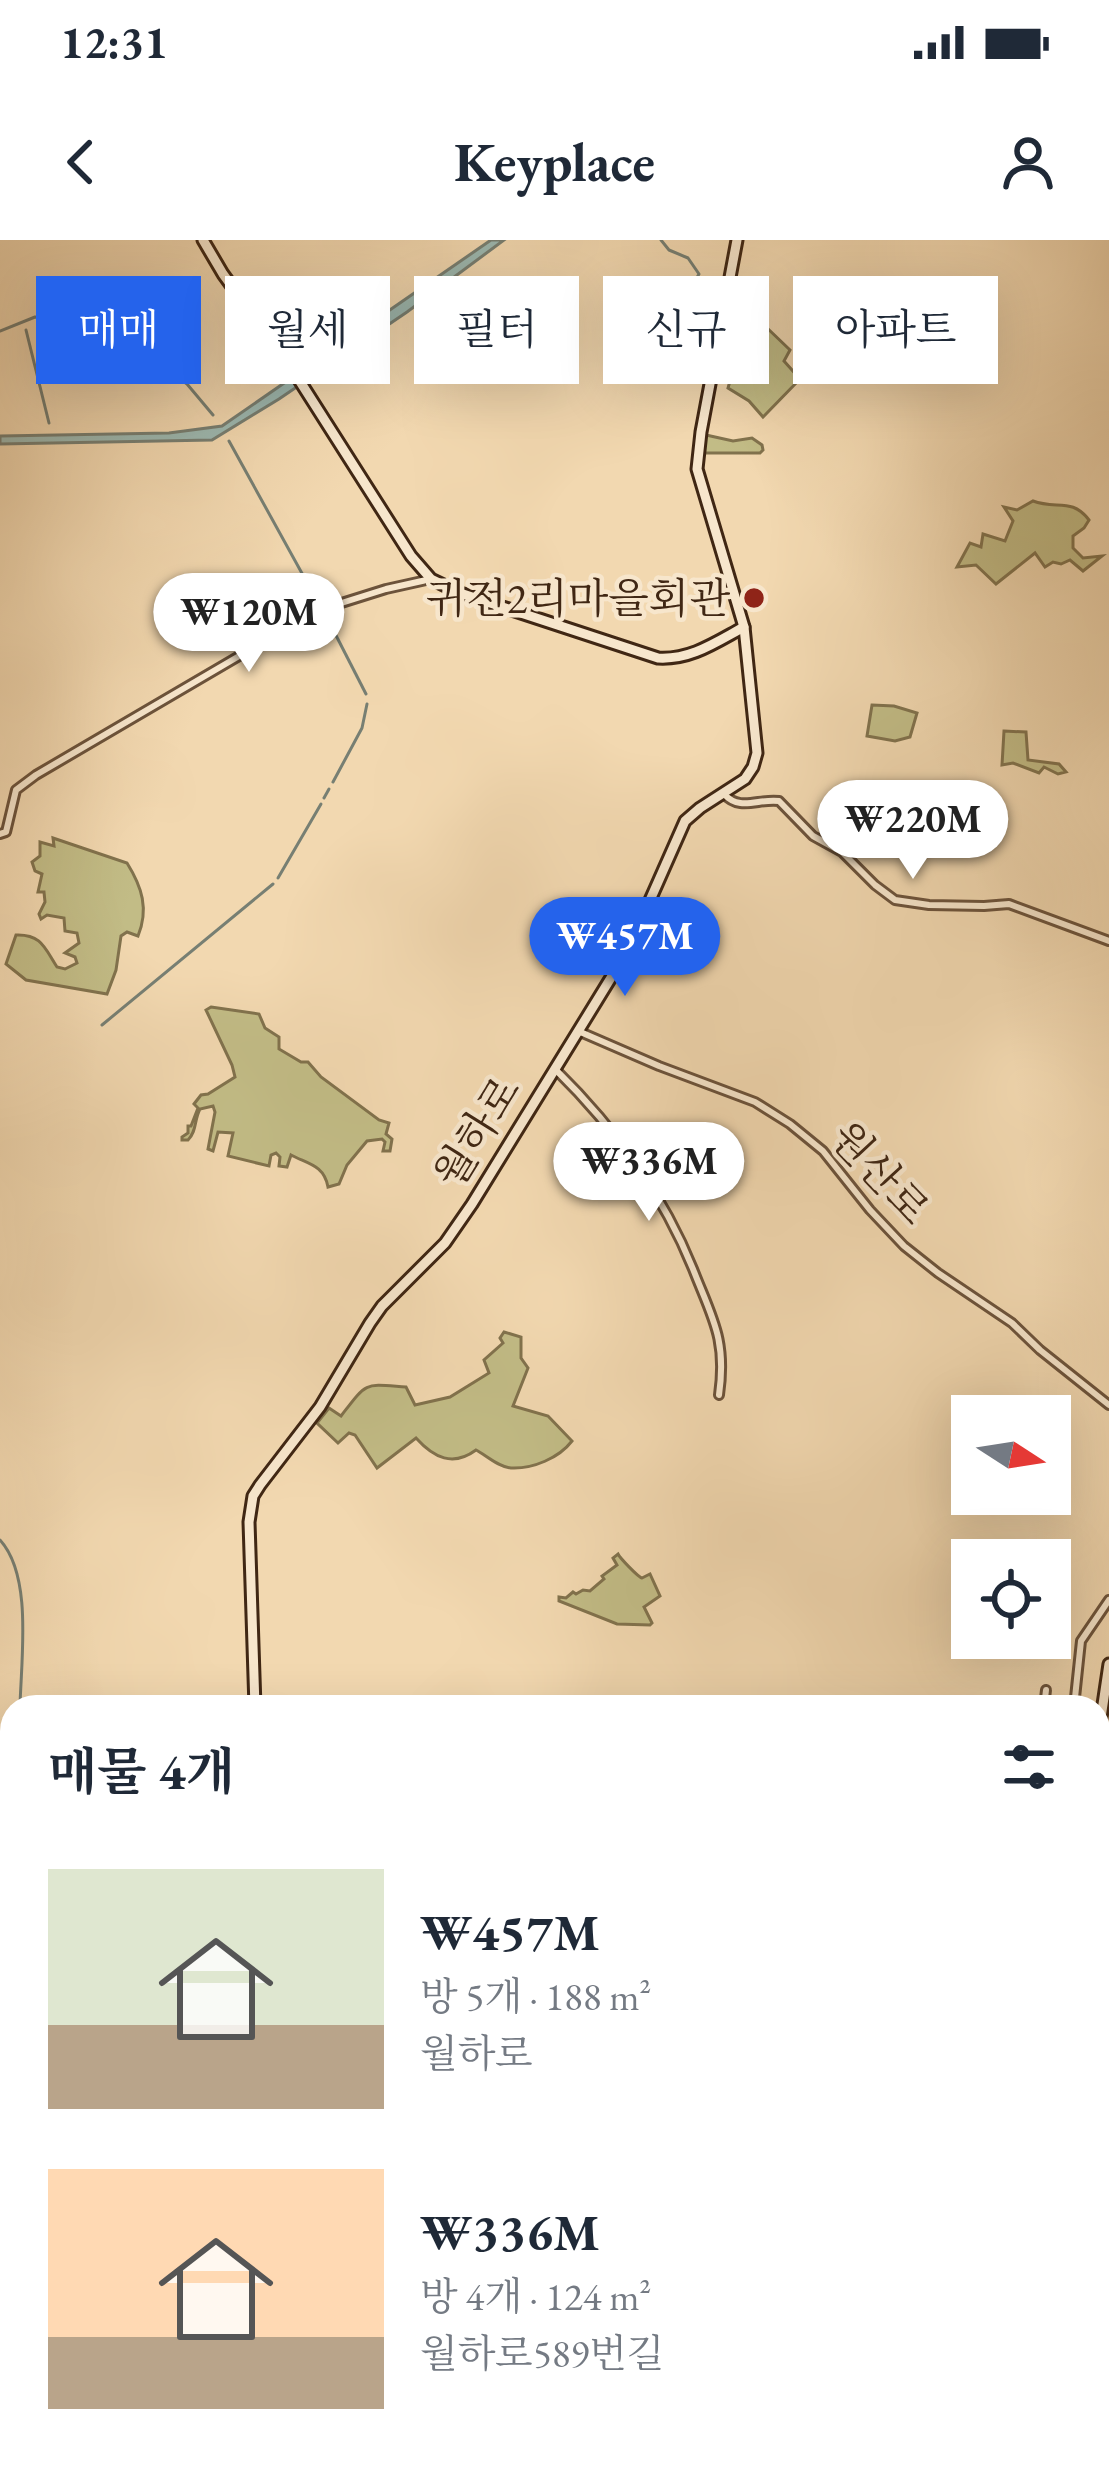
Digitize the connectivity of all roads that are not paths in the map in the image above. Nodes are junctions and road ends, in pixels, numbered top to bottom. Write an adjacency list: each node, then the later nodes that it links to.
1 (203, 240): 3 (street)
2 (737, 240): 4 (street, 월하로)
3 (430, 579): 6 (street); 9 (street)
4 (740, 609): 5 (street, 월하로); 6 (street)
5 (744, 627): 6 (street); 7 (street, 월하로)
6 (724, 638): 7 (street)
7 (747, 651): 8 (street, 월하로)
8 (724, 794): 10 (street); 11 (street, 월하로)
9 (0, 834)
10 (1109, 941)
11 (578, 1031): 12 (street, 월하로); 14 (street, 원산로)
12 (555, 1069): 13 (street); 18 (street, 월하로)
13 (719, 1395)
14 (1109, 1405)
15 (1109, 1600): 20 (street)
16 (1109, 1664): 21 (street)
17 (1046, 1690): 19 (street)
18 (255, 1695)
19 (1045, 1695)
20 (1076, 1695)
21 (1104, 1695)

